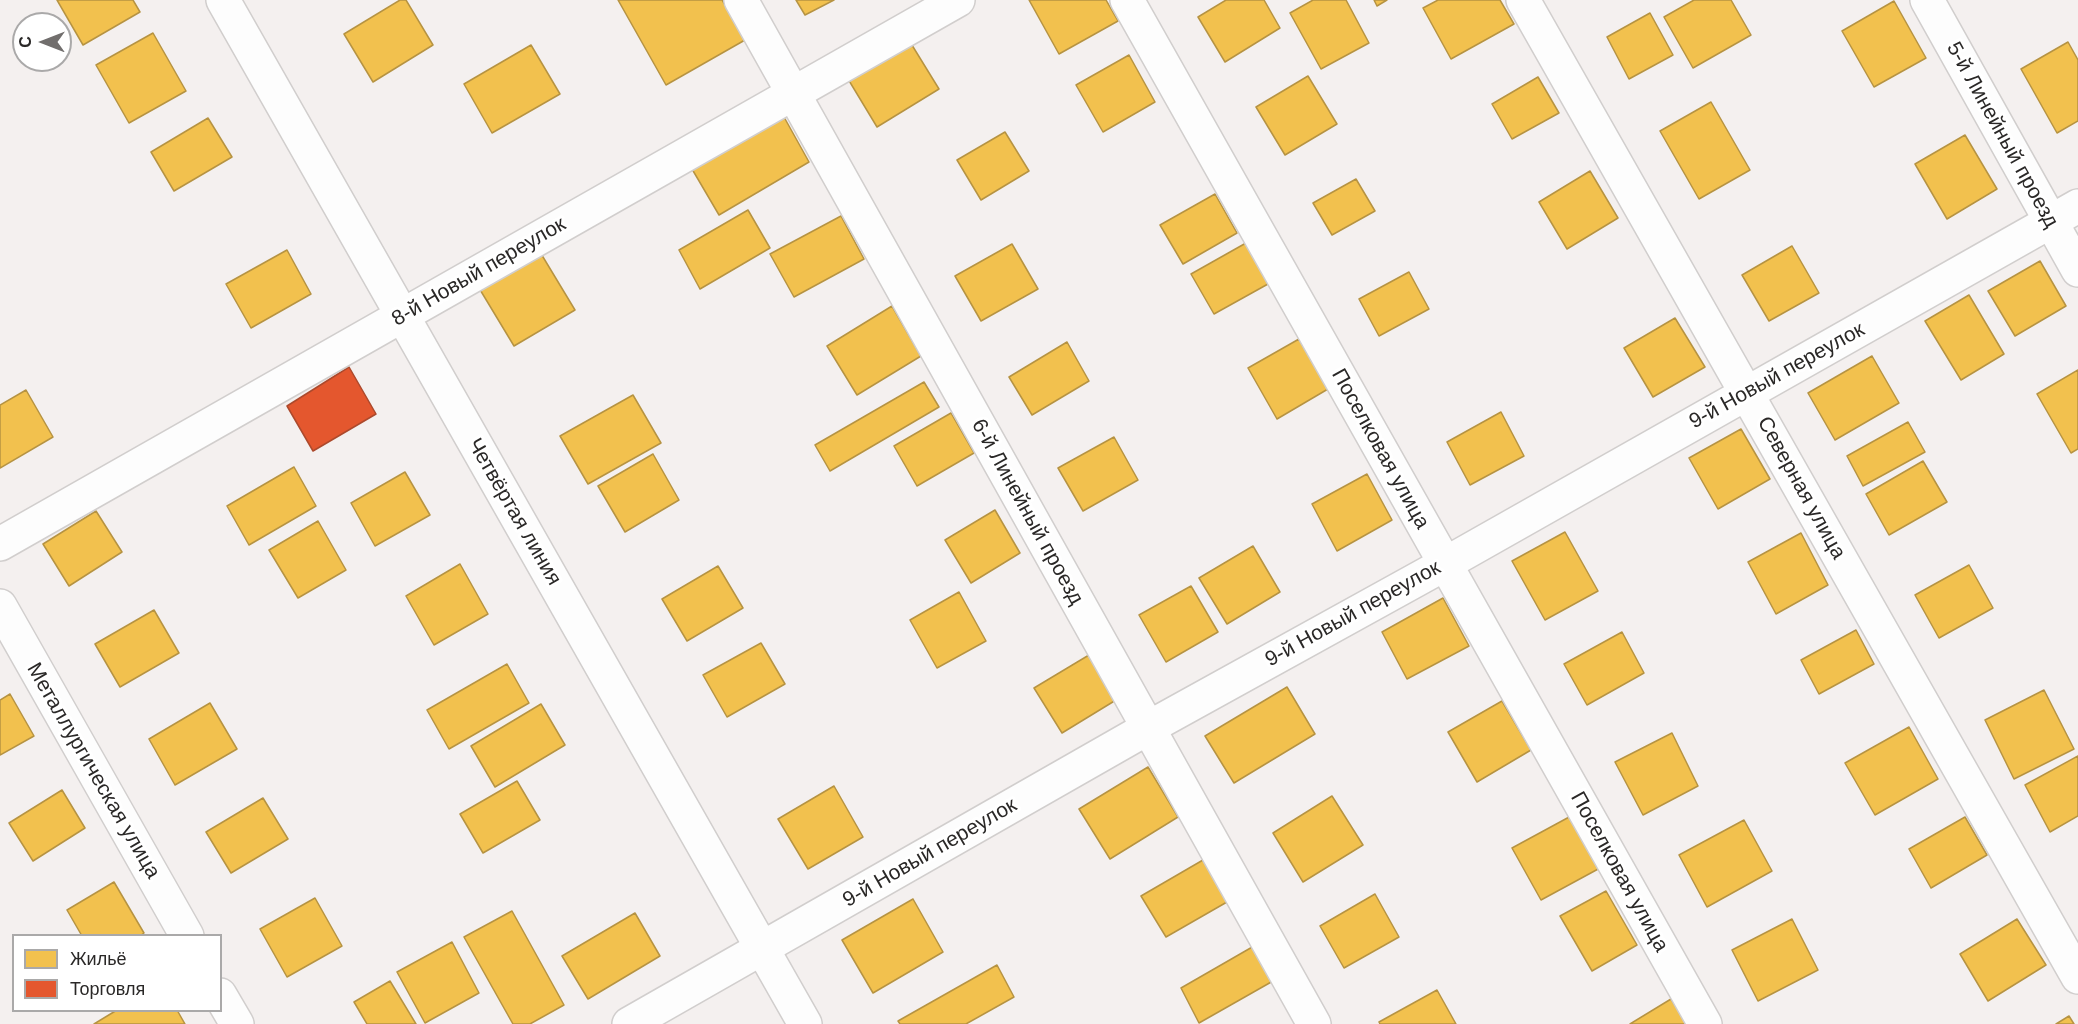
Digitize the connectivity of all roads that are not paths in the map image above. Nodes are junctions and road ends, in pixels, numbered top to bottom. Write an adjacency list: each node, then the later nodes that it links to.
1 (223, 0): 10 (street, Четвёртая линия)
2 (741, 0): 7 (street, 6-й Линейный проезд)
3 (958, 0): 7 (street, 8-й Новый переулок)
4 (1126, 0): 13 (street, Поселковая улица)
5 (1523, 0): 11 (street, Северная улица)
6 (1927, 0): 8 (street, 5-й Линейный проезд)
7 (792, 94): 10 (street, 8-й Новый переулок); 15 (street, 6-й Линейный проезд)
8 (2064, 214): 9 (street, 5-й Линейный проезд); 11 (street, 9-й Новый переулок)
9 (2078, 270)
10 (402, 315): 12 (street, 8-й Новый переулок); 17 (street, Четвёртая линия)
11 (1748, 393): 13 (street, 9-й Новый переулок); 18 (street, Северная улица)
12 (0, 544)
13 (1445, 564): 15 (street, 9-й Новый переулок); 24 (street, Поселковая улица)
14 (0, 606): 16 (street, Металлургическая улица)
15 (1148, 728): 17 (street, 9-й Новый переулок); 23 (street, 6-й Линейный проезд)
16 (186, 934)
17 (762, 949): 21 (street, 9-й Новый переулок); 22 (street, Четвёртая линия)
18 (2078, 977)
19 (222, 998): 20 (street)
20 (237, 1024)
21 (629, 1024)
22 (804, 1024)
23 (1314, 1024)
24 (1705, 1024)

